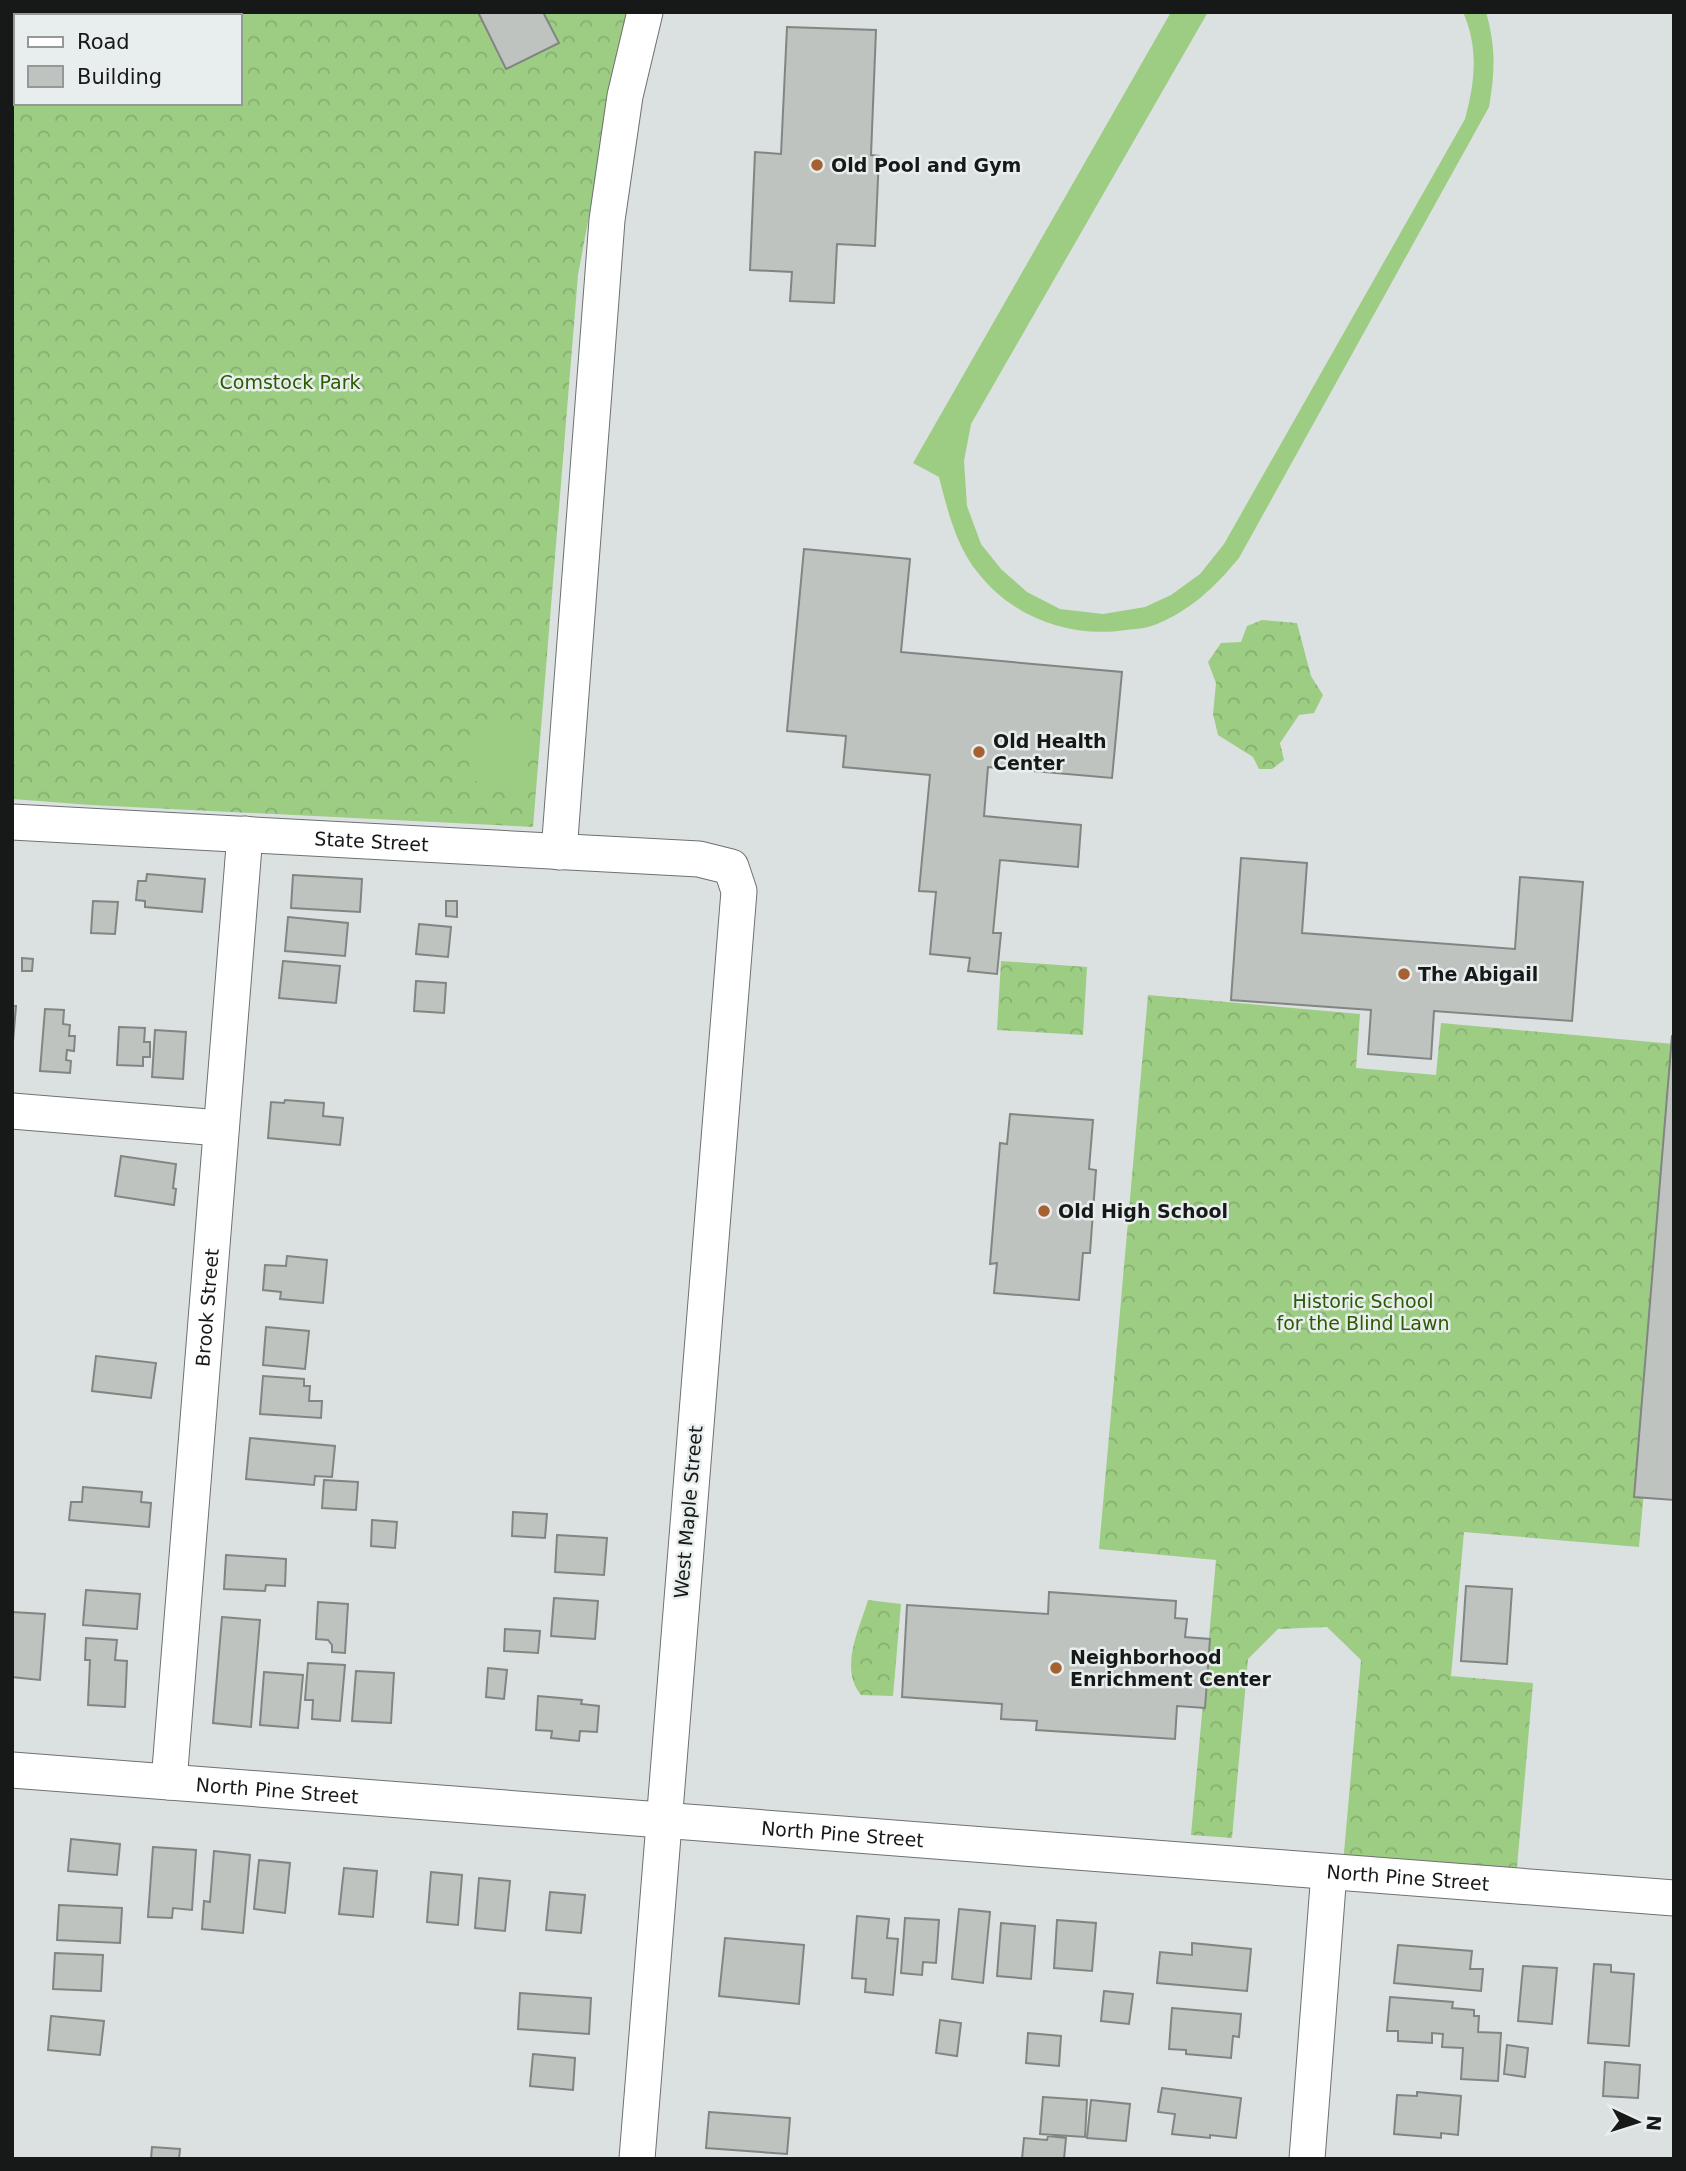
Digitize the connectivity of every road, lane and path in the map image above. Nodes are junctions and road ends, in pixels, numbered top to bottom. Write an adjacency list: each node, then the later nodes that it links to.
1 (645, 12): 4 (street)
2 (12, 822): 3 (street, State Street)
3 (245, 834): 4 (street, State Street); 7 (street, Brook Street)
4 (559, 852): 5 (street, State Street)
5 (731, 867): 10 (street, West Maple Street)
6 (12, 1111): 7 (street)
7 (220, 1128): 9 (street, Brook Street)
8 (12, 1770): 9 (street, North Pine Street)
9 (169, 1782): 10 (street, North Pine Street)
10 (664, 1820): 11 (street, North Pine Street); 13 (street, West Maple Street)
11 (1329, 1872): 12 (street, North Pine Street); 14 (street)
12 (1674, 1898)
13 (637, 2159)
14 (1307, 2159)

